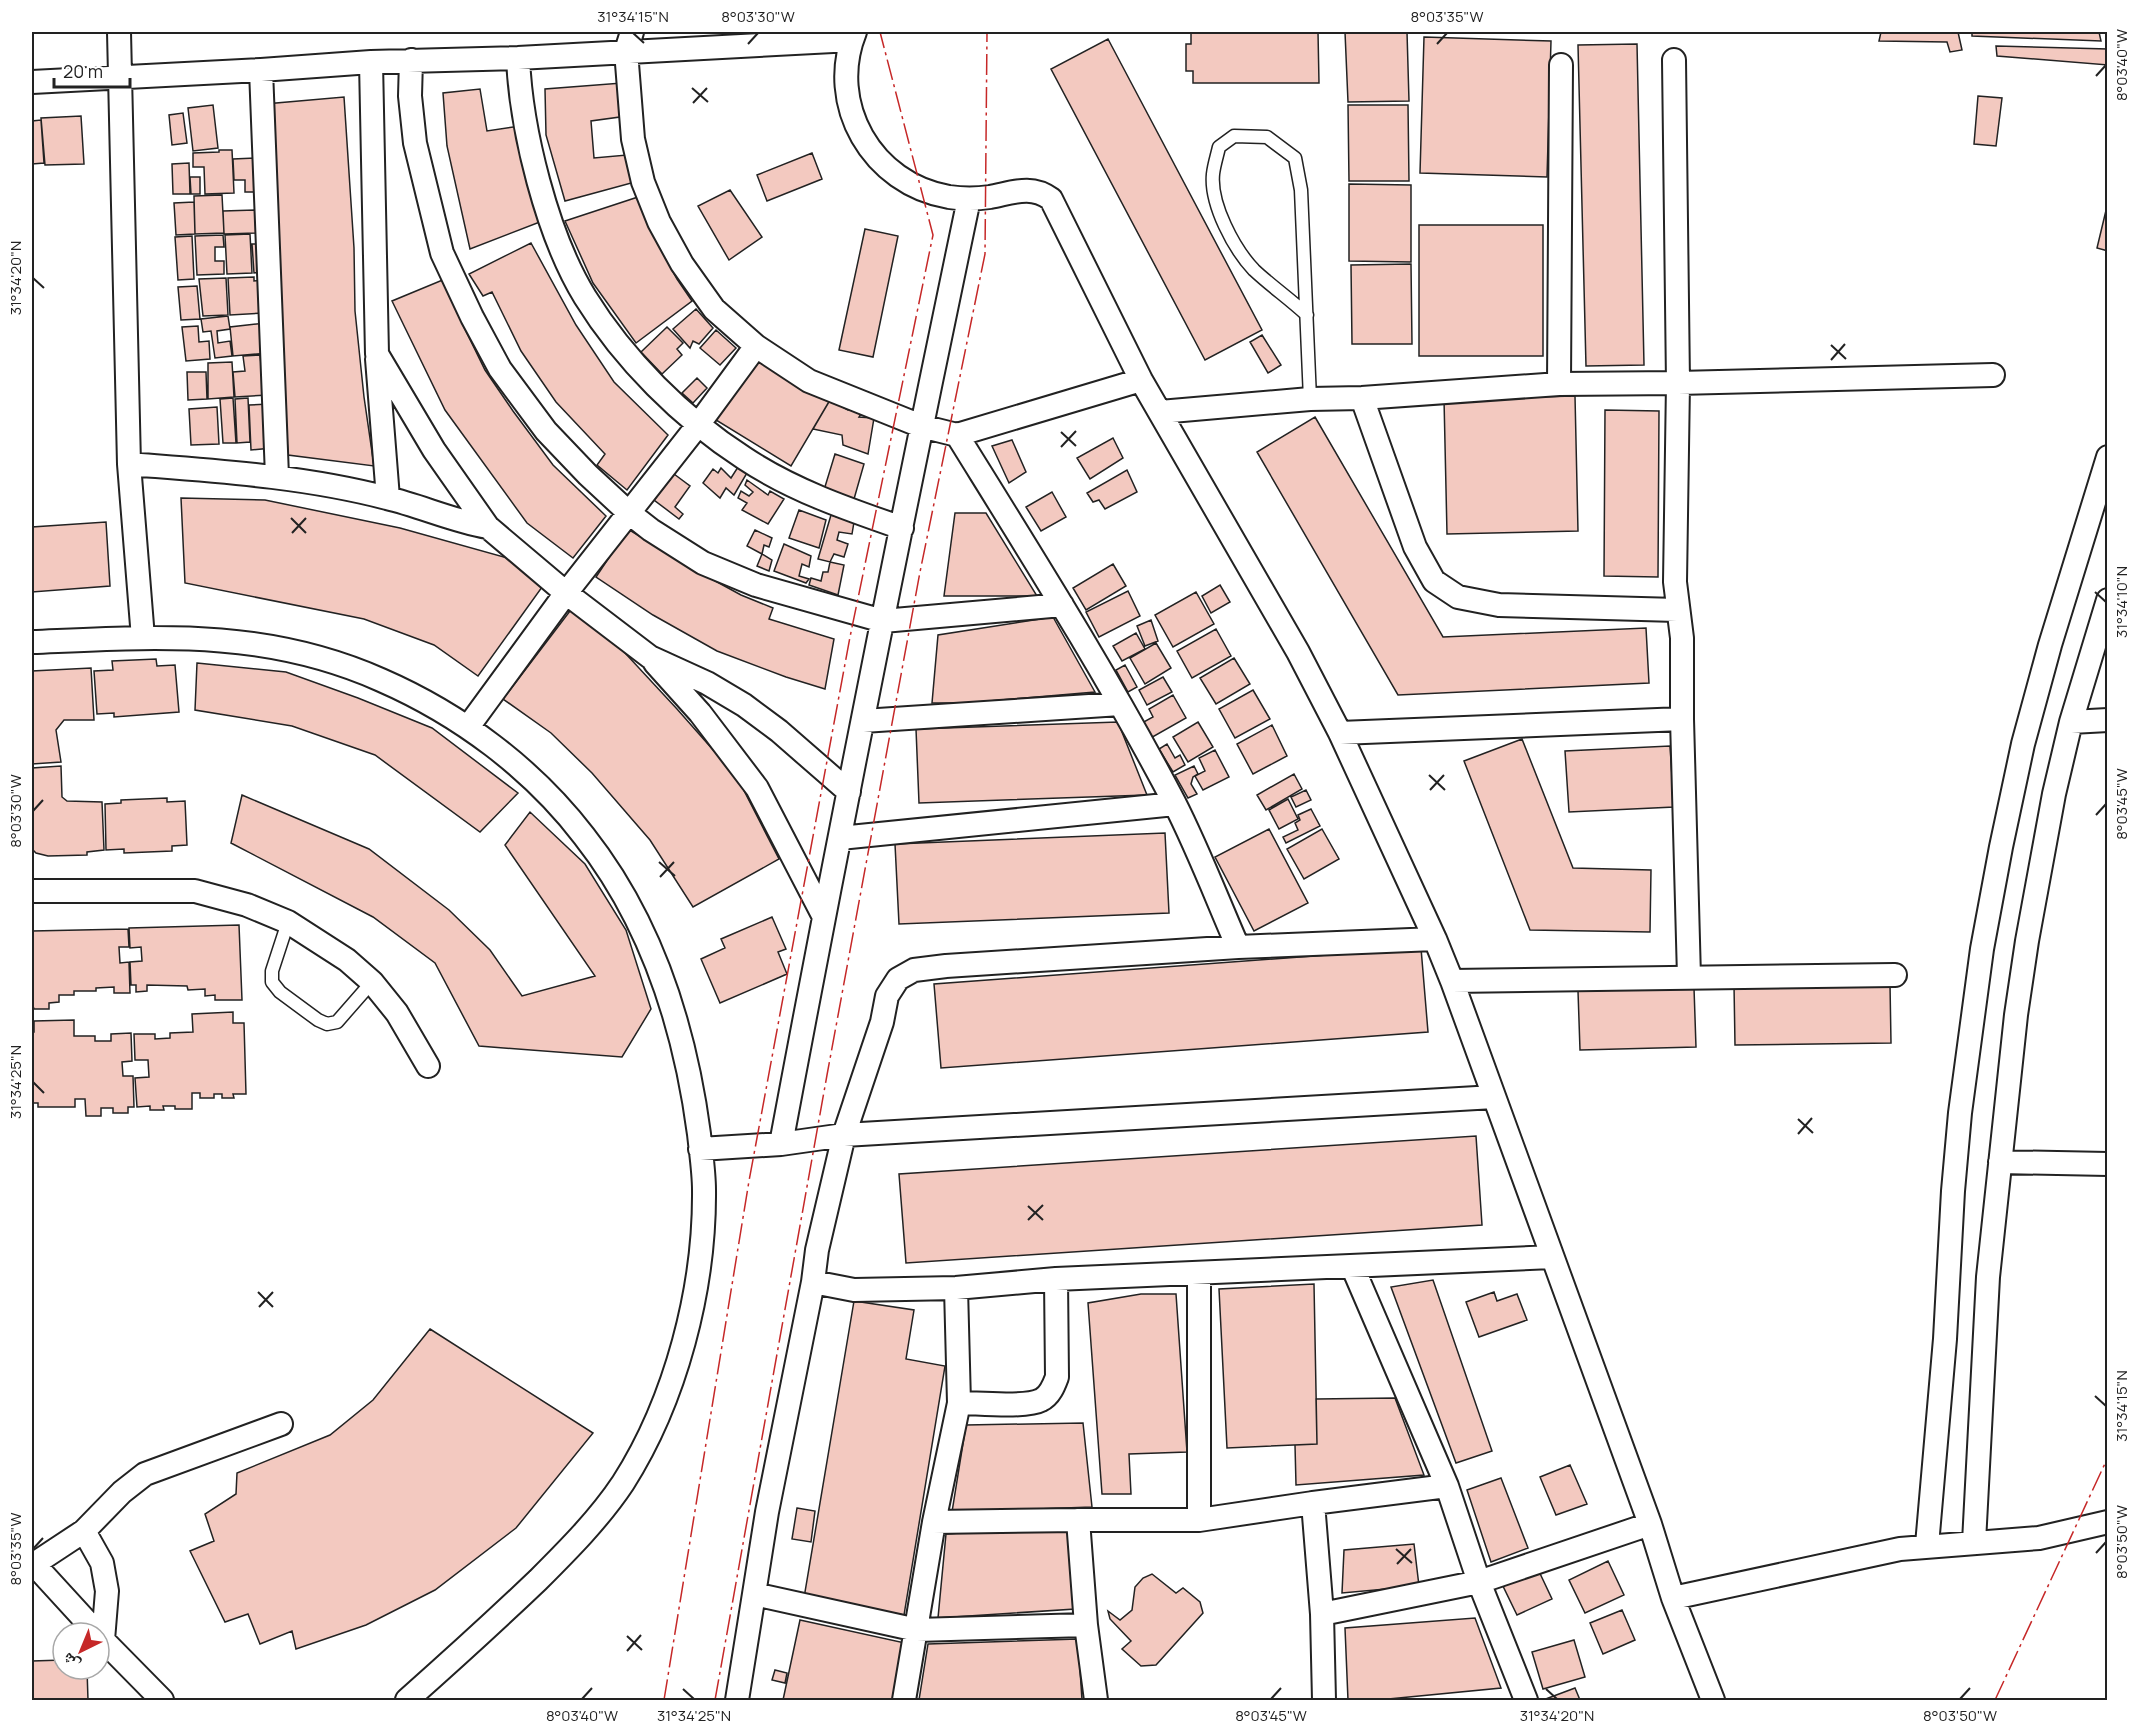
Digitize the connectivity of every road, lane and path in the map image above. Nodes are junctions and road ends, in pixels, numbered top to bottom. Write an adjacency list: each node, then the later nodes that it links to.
1 (119, 32): 10 (street)
2 (853, 36): 3 (street); 12 (street)
3 (629, 41): 4 (street); 14 (street)
4 (518, 58): 5 (street); 23 (street)
5 (411, 60): 7 (street); 30 (street)
6 (1674, 60): 18 (street)
7 (371, 62): 9 (street); 15 (street)
8 (1561, 65): 19 (street)
9 (261, 70): 10 (street); 28 (street)
10 (120, 77): 11 (street); 27 (street)
11 (32, 82)
12 (969, 199): 17 (street); 24 (street)
13 (1307, 315): 13 (lane); 21 (lane)
14 (756, 346): 23 (street); 24 (street)
15 (376, 354): 29 (street); 31 (street)
16 (1993, 375): 18 (street)
17 (1141, 380): 22 (street); 25 (street)
18 (1678, 383): 19 (street); 36 (street)
19 (1560, 384): 20 (street)
20 (1362, 398): 21 (street); 36 (street)
21 (1310, 399): 22 (street)
22 (1160, 412): 47 (street)
23 (698, 425): 30 (street); 32 (street)
24 (921, 426): 25 (street); 32 (street)
25 (957, 435): 35 (street)
26 (2108, 457): 84 (street)
27 (129, 464): 28 (street); 38 (street)
28 (277, 476): 29 (street)
29 (388, 498): 31 (street)
30 (628, 512): 33 (street); 37 (street)
31 (488, 527): 33 (street)
32 (902, 528): 37 (street)
33 (566, 593): 40 (street); 46 (street)
34 (2108, 600): 45 (street)
35 (1062, 605): 37 (street); 41 (street)
36 (1677, 610): 42 (street)
37 (883, 621): 44 (street)
38 (143, 638): 39 (street); 46 (street)
39 (32, 642)
40 (650, 657): 48 (street); 52 (street)
41 (1120, 704): 44 (street); 49 (street)
42 (1682, 719): 47 (street); 57 (street)
43 (2108, 720): 45 (street)
44 (863, 721): 48 (street)
45 (2071, 722): 65 (street)
46 (468, 727): 64 (street)
47 (1340, 733): 54 (street)
48 (849, 792): 50 (street)
49 (1175, 804): 50 (street); 55 (street)
50 (840, 838): 52 (street)
51 (32, 891): 53 (street)
52 (824, 917): 63 (street)
53 (288, 922): 59 (street); 59 (lane)
54 (1435, 939): 55 (street); 58 (street)
55 (1238, 948): 62 (street)
56 (1895, 975): 57 (street)
57 (1689, 977): 58 (street)
58 (1452, 981): 61 (street)
59 (372, 982): 60 (street)
60 (428, 1066)
61 (1494, 1097): 62 (street); 67 (street)
62 (844, 1135): 63 (street); 71 (street)
63 (781, 1144): 64 (street)
64 (700, 1149): 96 (street)
65 (2000, 1162): 66 (street); 83 (street)
66 (2108, 1164)
67 (1552, 1257): 68 (street); 81 (street)
68 (1353, 1268): 69 (street); 75 (street)
69 (1199, 1274): 70 (street); 78 (street)
70 (1056, 1280): 72 (street); 73 (street)
71 (813, 1282): 72 (street); 87 (street)
72 (956, 1288): 73 (street)
73 (959, 1404): 79 (street)
74 (281, 1424): 82 (street)
75 (1447, 1486): 76 (street); 86 (street)
76 (1313, 1503): 78 (street); 89 (street)
77 (1078, 1520): 78 (street); 79 (street); 92 (street)
78 (1199, 1520)
79 (934, 1522): 93 (street)
80 (2108, 1522): 83 (street)
81 (1650, 1524): 86 (street); 88 (street)
82 (84, 1531): 85 (street); 91 (street)
83 (1974, 1542): 84 (street)
84 (1927, 1545): 88 (street)
85 (33, 1563): 90 (street)
86 (1479, 1582): 89 (street); 101 (street)
87 (754, 1594): 93 (street); 97 (street)
88 (1673, 1598): 102 (street)
89 (1322, 1614): 100 (street)
90 (86, 1621)
91 (102, 1621)
92 (1086, 1625): 93 (street); 99 (street)
93 (917, 1630): 98 (street)
94 (111, 1650): 95 (street)
95 (148, 1697)
96 (407, 1701)
97 (737, 1701)
98 (904, 1701)
99 (1096, 1701)
100 (1324, 1701)
101 (1526, 1701)
102 (1713, 1701)

